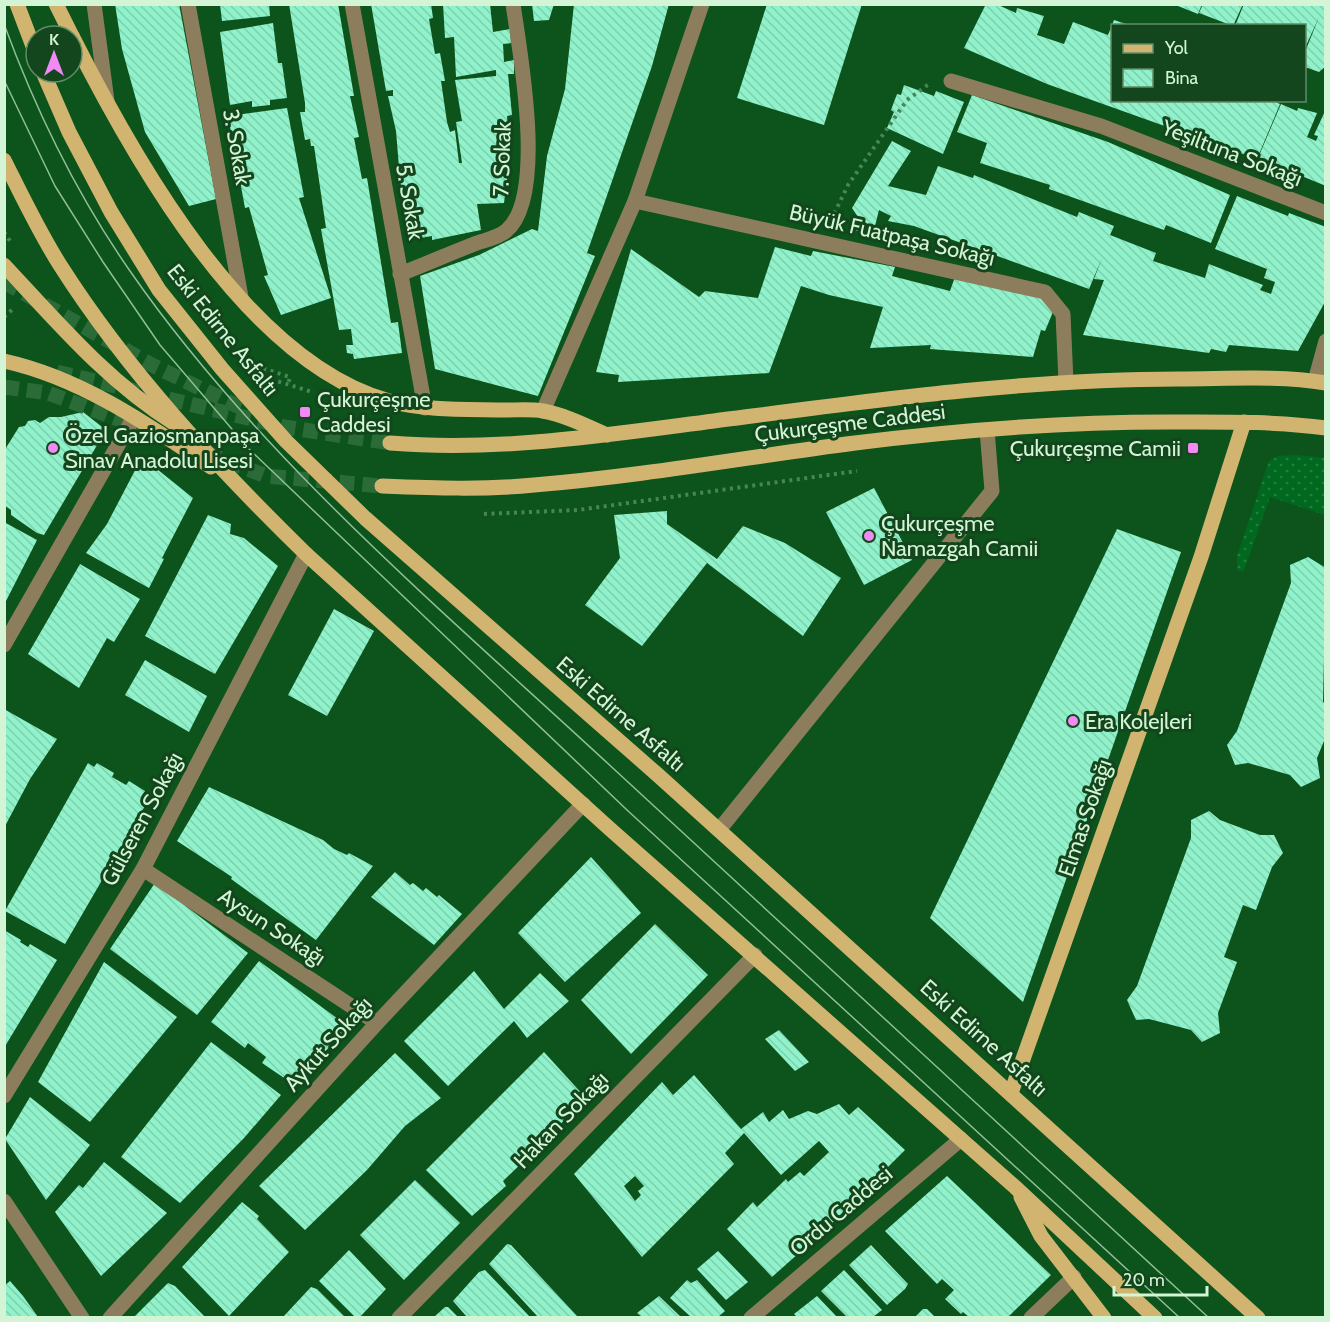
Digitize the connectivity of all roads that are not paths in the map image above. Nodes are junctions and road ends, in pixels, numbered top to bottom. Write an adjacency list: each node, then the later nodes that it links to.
1 (17, 4): 8 (main road)
2 (56, 4): 9 (main road)
3 (94, 4): 13 (street)
4 (188, 4): 19 (street, 3. Sokak)
5 (352, 4): 18 (street, 5. Sokak)
6 (513, 4): 18 (street, 7. Sokak)
7 (702, 4): 15 (street)
8 (25, 24)
9 (66, 24)
10 (84, 59): 13 (main road)
11 (951, 81): 16 (street, Yeşiltuna Sokağı)
12 (49, 84): 38 (main road, Eski Edirne Asfaltı)
13 (108, 106): 19 (main road)
14 (4, 160): 30 (main road)
15 (635, 201): 22 (street, Büyük Fuatpaşa Sokağı); 25 (street)
16 (1326, 213)
17 (4, 265): 30 (main road)
18 (400, 274): 24 (street, 5. Sokak)
19 (241, 297): 24 (main road)
20 (1326, 341): 23 (street)
21 (4, 361): 26 (main road)
22 (1066, 382): 23 (main road, Çukurçeşme Caddesi); 31 (main road, Çukurçeşme Caddesi)
23 (1320, 382)
24 (425, 408): 25 (main road)
25 (543, 411): 31 (main road)
26 (134, 417): 33 (main road); 36 (street)
27 (1244, 422): 28 (main road, Çukurçeşme Caddesi); 29 (main road, Çukurçeşme Caddesi); 42 (main road, Elmas Sokağı)
28 (1326, 428)
29 (987, 430): 34 (main road, Çukurçeşme Caddesi); 38 (street)
30 (187, 431): 33 (main road)
31 (607, 435): 32 (main road, Çukurçeşme Caddesi)
32 (390, 443)
33 (232, 481): 35 (main road)
34 (382, 486)
35 (306, 555): 37 (main road); 39 (street, Gülseren Sokağı)
36 (4, 645)
37 (583, 804): 40 (main road); 41 (street, Aykut Sokağı)
38 (719, 830): 42 (main road, Eski Edirne Asfaltı)
39 (143, 868): 41 (street, Aysun Sokağı); 43 (street, Gülseren Sokağı)
40 (755, 955): 44 (main road); 50 (street, Hakan Sokağı)
41 (377, 1023): 49 (street, Aykut Sokağı)
42 (1011, 1093): 55 (main road, Eski Edirne Asfaltı)
43 (4, 1096)
44 (961, 1139): 45 (main road); 51 (street, Ordu Caddesi)
45 (1015, 1187): 47 (main road); 54 (main road)
46 (4, 1201): 48 (street)
47 (1074, 1277): 52 (street); 53 (main road)
48 (82, 1317)
49 (110, 1317)
50 (399, 1317)
51 (751, 1317)
52 (1031, 1317)
53 (1104, 1317)
54 (1155, 1317)
55 (1258, 1317)

